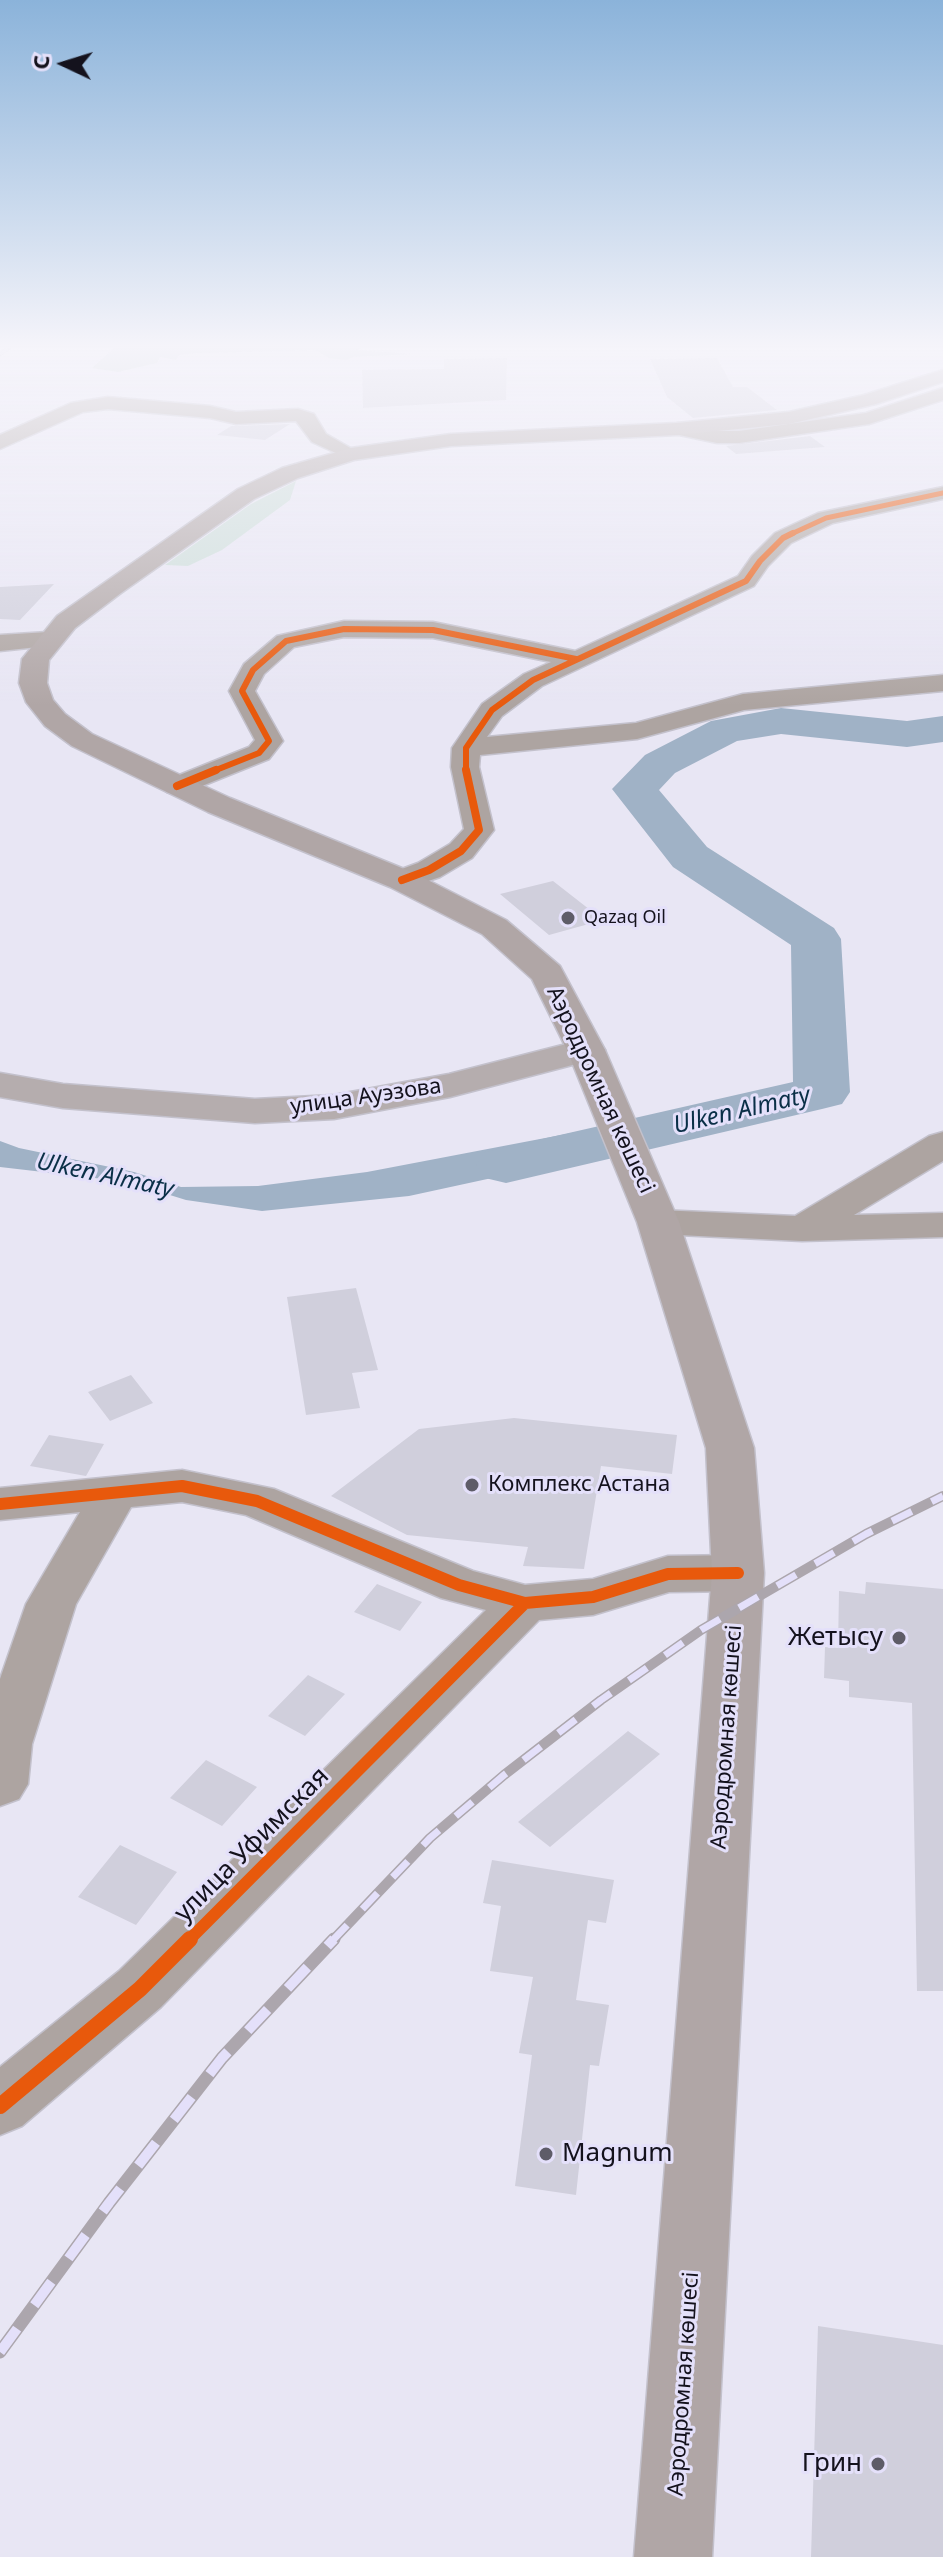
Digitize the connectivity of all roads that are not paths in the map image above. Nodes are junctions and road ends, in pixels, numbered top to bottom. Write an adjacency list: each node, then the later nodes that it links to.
1 (308, 467): 3 (main road, Аэродромная көшесі)
2 (943, 493): 5 (street)
3 (48, 640): 4 (street); 8 (main road, Аэродромная көшесі)
4 (0, 643)
5 (576, 659): 7 (street); 8 (street)
6 (943, 683): 7 (street)
7 (466, 748): 9 (street)
8 (177, 786): 9 (main road, Аэродромная көшесі)
9 (402, 880): 10 (main road, Аэродромная көшесі)
10 (586, 1050): 11 (main road, улица Ауэзова); 13 (main road, Аэродромная көшесі)
11 (0, 1085)
12 (943, 1144): 15 (street)
13 (655, 1211): 15 (street); 18 (main road, Аэродромная көшесі)
14 (943, 1225): 15 (street)
15 (802, 1229)
16 (116, 1492): 17 (street); 19 (street); 20 (street)
17 (0, 1504)
18 (738, 1573): 19 (street); 22 (main road, Аэродромная көшесі)
19 (525, 1603): 21 (street, улица Уфимская)
20 (0, 1784)
21 (0, 2106)
22 (673, 2557)

